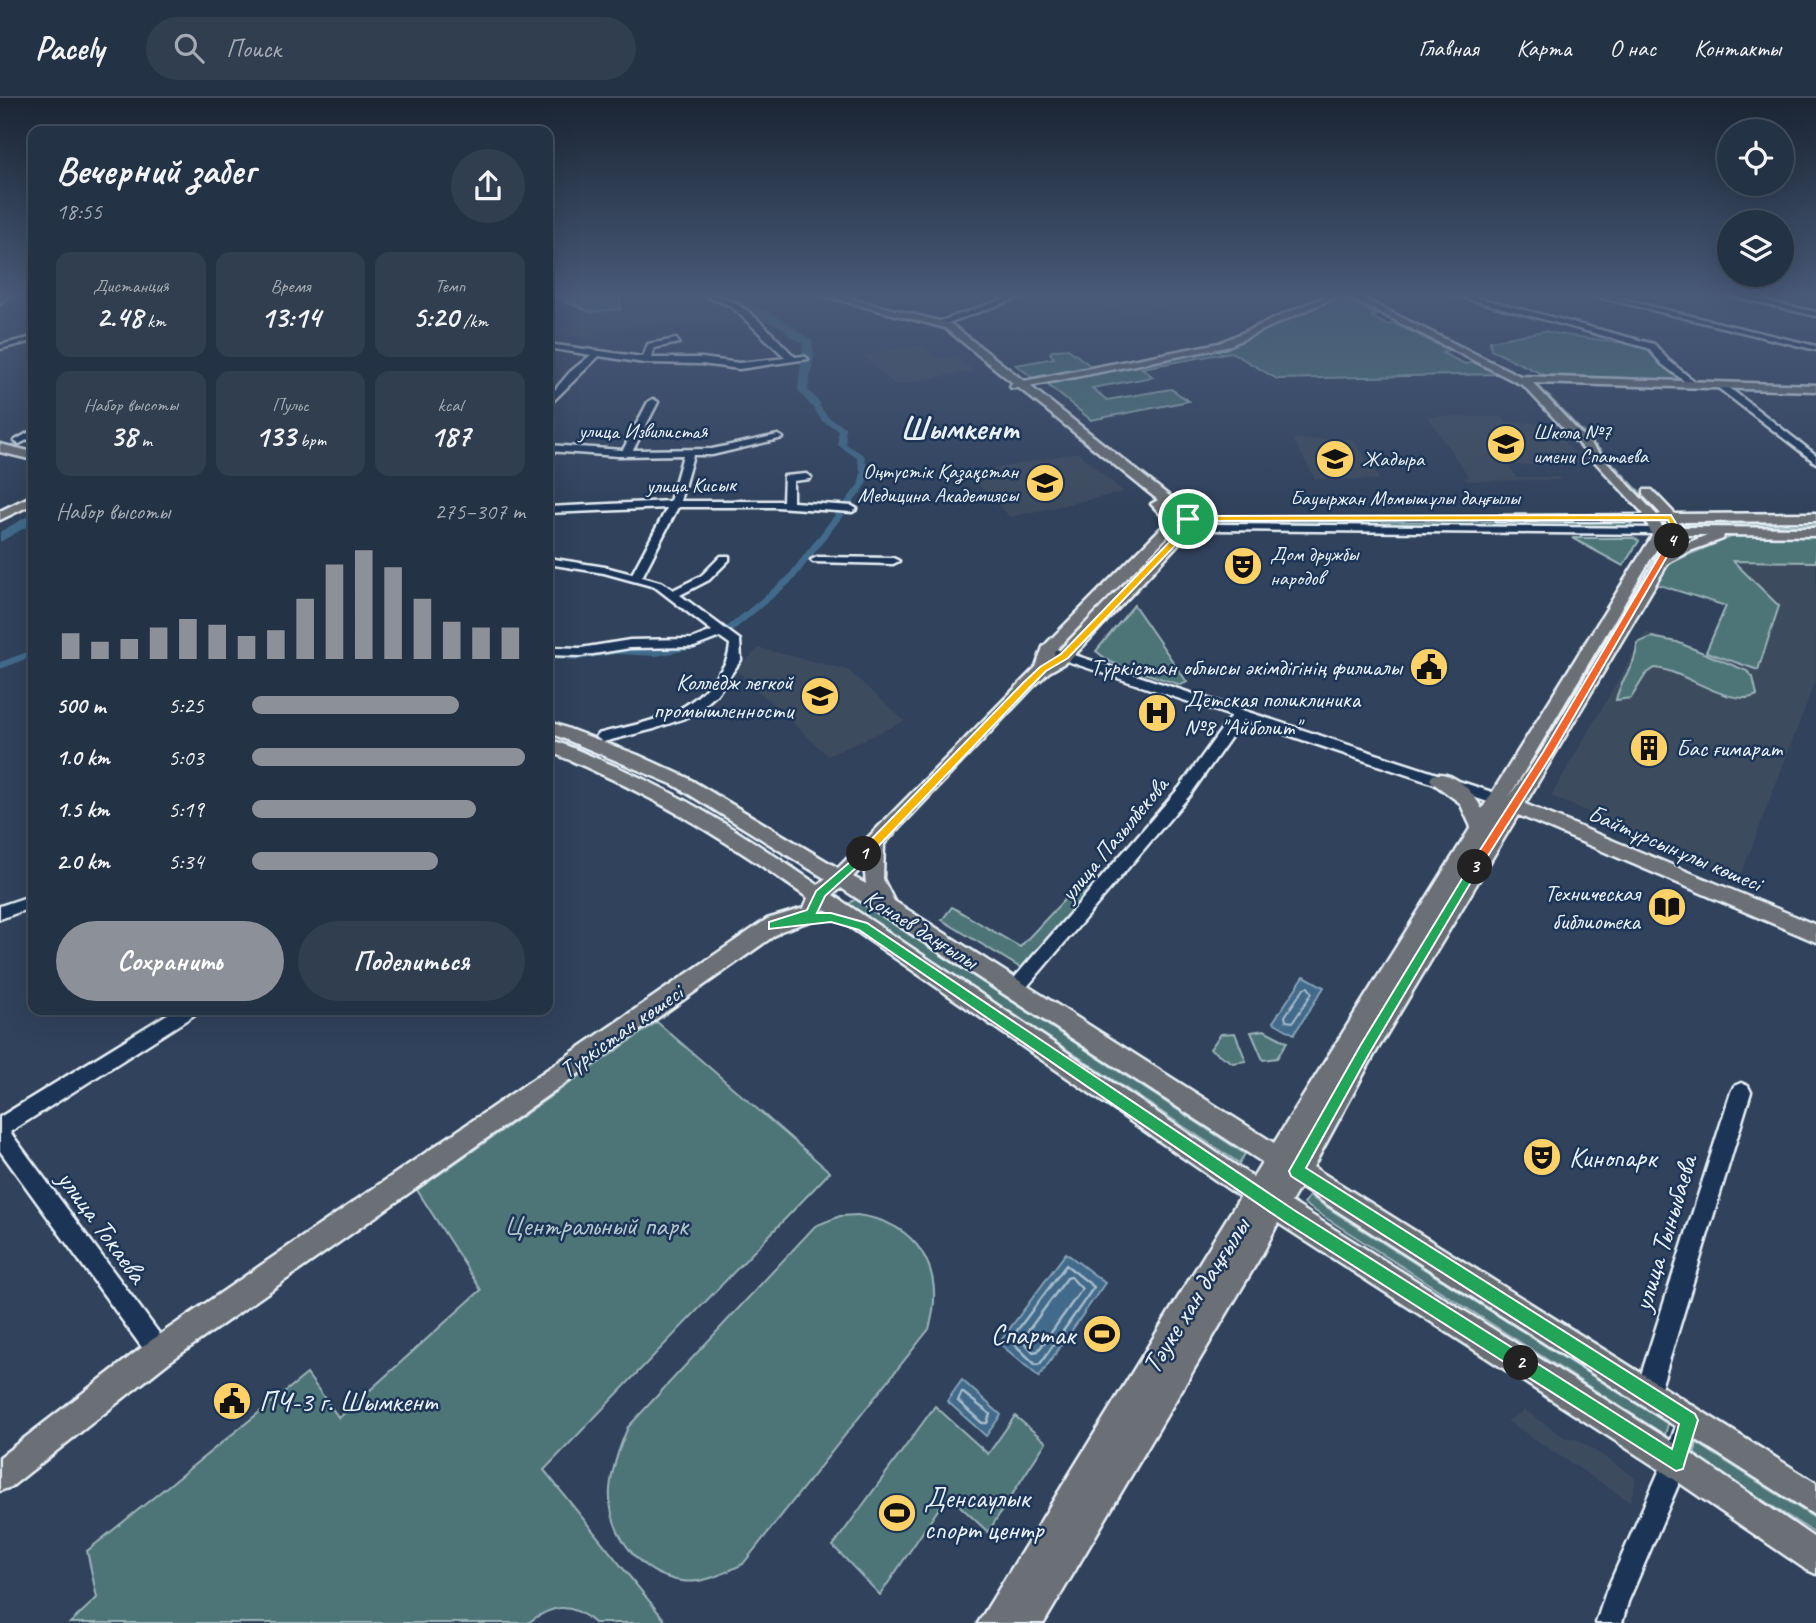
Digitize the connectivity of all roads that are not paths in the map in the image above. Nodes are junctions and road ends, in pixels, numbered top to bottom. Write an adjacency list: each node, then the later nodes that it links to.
1 (582, 366): 13 (street)
2 (995, 366): 11 (main road)
3 (1117, 366): 11 (main road)
4 (1495, 366): 7 (main road)
5 (1509, 366): 8 (main road)
6 (1670, 366): 9 (street)
7 (1521, 379): 8 (main road); 40 (main road)
8 (1538, 380): 9 (main road); 39 (main road)
9 (1695, 385): 10 (main road)
10 (1720, 385): 12 (main road); 28 (street)
11 (1018, 386): 37 (main road); 38 (main road)
12 (1816, 388)
13 (553, 391)
14 (653, 402): 23 (street)
15 (28, 436): 18 (street)
16 (778, 438): 24 (street, улица Извилистая)
17 (0, 440): 18 (main road); 20 (main road)
18 (19, 441): 19 (main road)
19 (28, 444)
20 (28, 445)
21 (0, 448): 26 (main road)
22 (553, 448): 23 (street, улица Извилистая)
23 (627, 452): 24 (street, улица Извилистая)
24 (689, 452): 32 (street)
25 (0, 455): 27 (main road)
26 (28, 456)
27 (28, 457)
28 (1816, 460)
29 (806, 477): 31 (street)
30 (28, 502): 35 (main road)
31 (788, 503): 32 (street, улица Кисык); 33 (street, улица Кисык)
32 (674, 504): 34 (street, улица Кисык); 48 (street)
33 (851, 509)
34 (553, 510)
35 (0, 516)
36 (1816, 517): 39 (main road)
37 (1172, 521): 38 (street); 51 (main road, Түркістан көшесі)
38 (1188, 522): 40 (street, Бауыржан Момышұлы даңғылы); 40 (street, Бауыржан Момышұлы даңғылы); 53 (main road, Түркістан көшесі)
39 (1674, 522): 40 (main road); 41 (main road); 47 (main road, Тәуке хан даңғылы)
40 (1657, 528): 64 (main road, Тәуке хан даңғылы)
41 (1730, 531): 42 (main road); 47 (main road)
42 (1816, 532)
43 (724, 558): 49 (street)
44 (817, 561): 45 (street)
45 (893, 561)
46 (553, 562): 48 (street)
47 (1662, 562): 64 (main road, Тәуке хан даңғылы)
48 (636, 577): 49 (street)
49 (669, 593): 50 (street)
50 (720, 632): 52 (street); 58 (street)
51 (1048, 650): 53 (street); 54 (main road, Түркістан көшесі)
52 (553, 651)
53 (1065, 656): 54 (main road, Түркістан көшесі); 55 (street)
54 (1043, 669): 66 (main road, Түркістан көшесі)
55 (1240, 713): 62 (street); 75 (street, улица Пазылбекова)
56 (553, 719): 58 (main road)
57 (553, 728): 61 (main road, Қонаев даңғылы)
58 (603, 737): 61 (main road)
59 (553, 747): 63 (main road, Қонаев даңғылы)
60 (553, 757): 63 (main road)
61 (679, 775): 67 (main road, Қонаев даңғылы)
62 (1439, 779): 64 (street); 65 (main road)
63 (676, 803): 68 (main road, Қонаев даңғылы)
64 (1507, 803): 65 (main road, Тәуке хан даңғылы); 74 (main road, Байтұрсынұлы көшесі); 80 (main road, Тәуке хан даңғылы)
65 (1481, 829): 80 (main road, Тәуке хан даңғылы)
66 (875, 842): 67 (main road, Түркістан көшесі); 70 (main road)
67 (839, 879): 68 (main road, Түркістан көшесі); 70 (main road, Қонаев даңғылы)
68 (820, 894): 72 (main road, Түркістан көшесі); 73 (main road, Қонаев даңғылы)
69 (28, 903): 71 (street)
70 (887, 907): 75 (main road, Қонаев даңғылы)
71 (0, 913)
72 (774, 926): 73 (main road); 84 (main road, Түркістан көшесі)
73 (863, 926): 81 (main road, Қонаев даңғылы)
74 (1816, 934)
75 (1016, 989): 80 (main road, Қонаев даңғылы)
76 (180, 1015): 78 (street)
77 (1741, 1092): 85 (street, улица Тыныбаева)
78 (0, 1128)
79 (0, 1135): 84 (street, улица Токаева)
80 (1288, 1165): 81 (main road, Тәуке хан даңғылы); 85 (main road, Қонаев даңғылы)
81 (1266, 1199): 82 (main road, Қонаев даңғылы); 83 (main road, Тәуке хан даңғылы); 91 (main road, Тәуке хан даңғылы)
82 (1319, 1235): 83 (main road); 87 (main road)
83 (1256, 1240): 92 (main road, Тәуке хан даңғылы)
84 (159, 1352): 88 (main road, Түркістан көшесі)
85 (1647, 1394): 86 (main road, Қонаев даңғылы)
86 (1689, 1420): 87 (street); 89 (main road, Қонаев даңғылы)
87 (1676, 1462): 90 (main road); 93 (street)
88 (0, 1476)
89 (1816, 1501)
90 (1816, 1558)
91 (994, 1623)
92 (1025, 1623)
93 (1609, 1623)

